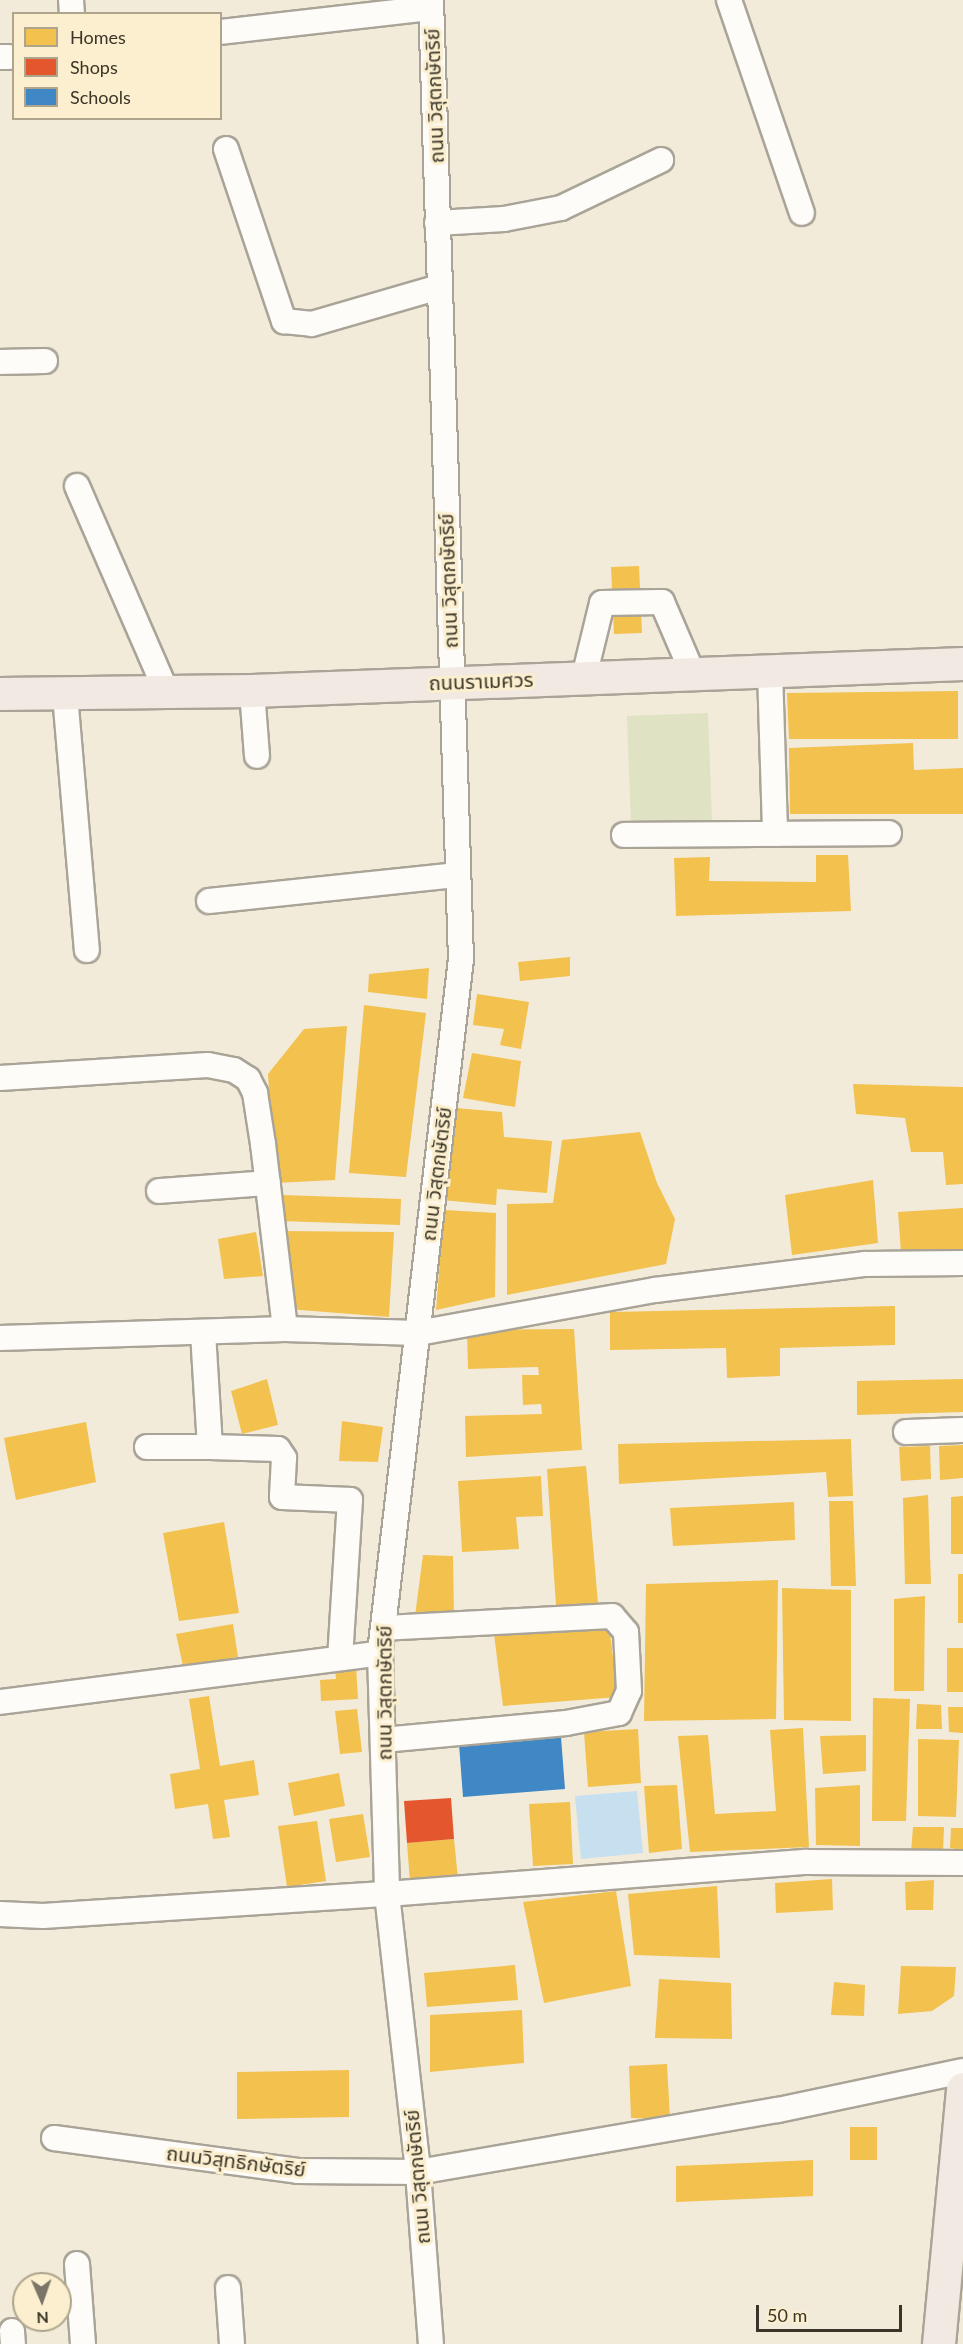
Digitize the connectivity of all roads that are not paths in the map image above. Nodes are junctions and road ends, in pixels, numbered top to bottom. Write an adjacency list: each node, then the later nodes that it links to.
1 (729, 0): 6 (street)
2 (431, 4): 3 (street); 7 (street, ถนน วิสุตกษัตริย์)
3 (222, 32)
4 (226, 149): 8 (street)
5 (661, 160): 7 (street)
6 (802, 213)
7 (437, 223): 8 (street, ถนน วิสุตกษัตริย์)
8 (439, 287): 16 (street, ถนน วิสุตกษัตริย์)
9 (45, 361): 10 (street)
10 (0, 362)
11 (77, 486): 18 (street)
12 (963, 664): 13 (main road, ถนนราเมศวร)
13 (770, 671): 14 (main road, ถนนราเมศวร); 23 (street)
14 (693, 674): 15 (main road, ถนนราเมศวร); 15 (street)
15 (584, 677): 16 (main road, ถนนราเมศวร)
16 (451, 681): 17 (main road, ถนนราเมศวร); 25 (street, ถนน วิสุตกษัตริย์)
17 (252, 691): 18 (main road, ถนนราเมศวร); 21 (street)
18 (167, 693): 20 (main road, ถนนราเมศวร)
19 (0, 694): 20 (main road, ถนนราเมศวร)
20 (65, 695): 27 (street)
21 (256, 756)
22 (889, 832): 23 (street)
23 (775, 834): 24 (street)
24 (624, 835)
25 (458, 875): 26 (street); 34 (street, ถนน วิสุตกษัตริย์)
26 (209, 901)
27 (87, 950)
28 (0, 1078): 29 (street)
29 (268, 1183): 30 (street); 32 (street)
30 (159, 1191)
31 (963, 1263): 34 (street)
32 (285, 1329): 33 (street); 34 (street)
33 (203, 1332): 35 (street); 39 (street)
34 (417, 1333): 40 (street, ถนน วิสุตกษัตริย์)
35 (0, 1338)
36 (963, 1430): 37 (street)
37 (906, 1432)
38 (147, 1447): 39 (street)
39 (210, 1447): 42 (street)
40 (383, 1628): 41 (street, ถนน วิสุตกษัตริย์); 44 (street)
41 (380, 1653): 42 (street); 44 (street, ถนน วิสุตกษัตริย์)
42 (340, 1658): 43 (street)
43 (0, 1702)
44 (383, 1740): 46 (street, ถนน วิสุตกษัตริย์)
45 (963, 1863): 46 (street)
46 (387, 1894): 47 (street); 51 (street, ถนน วิสุตกษัตริย์)
47 (0, 1914)
48 (963, 2071): 51 (street, ถนนวิสุทธิกษัตริย์)
49 (963, 2089): 57 (main road)
50 (54, 2138): 51 (street, ถนนวิสุทธิกษัตริย์)
51 (418, 2172): 56 (street, ถนน วิสุตกษัตริย์)
52 (77, 2264): 54 (street)
53 (228, 2288): 55 (street)
54 (83, 2344)
55 (232, 2344)
56 (431, 2344)
57 (939, 2344)

